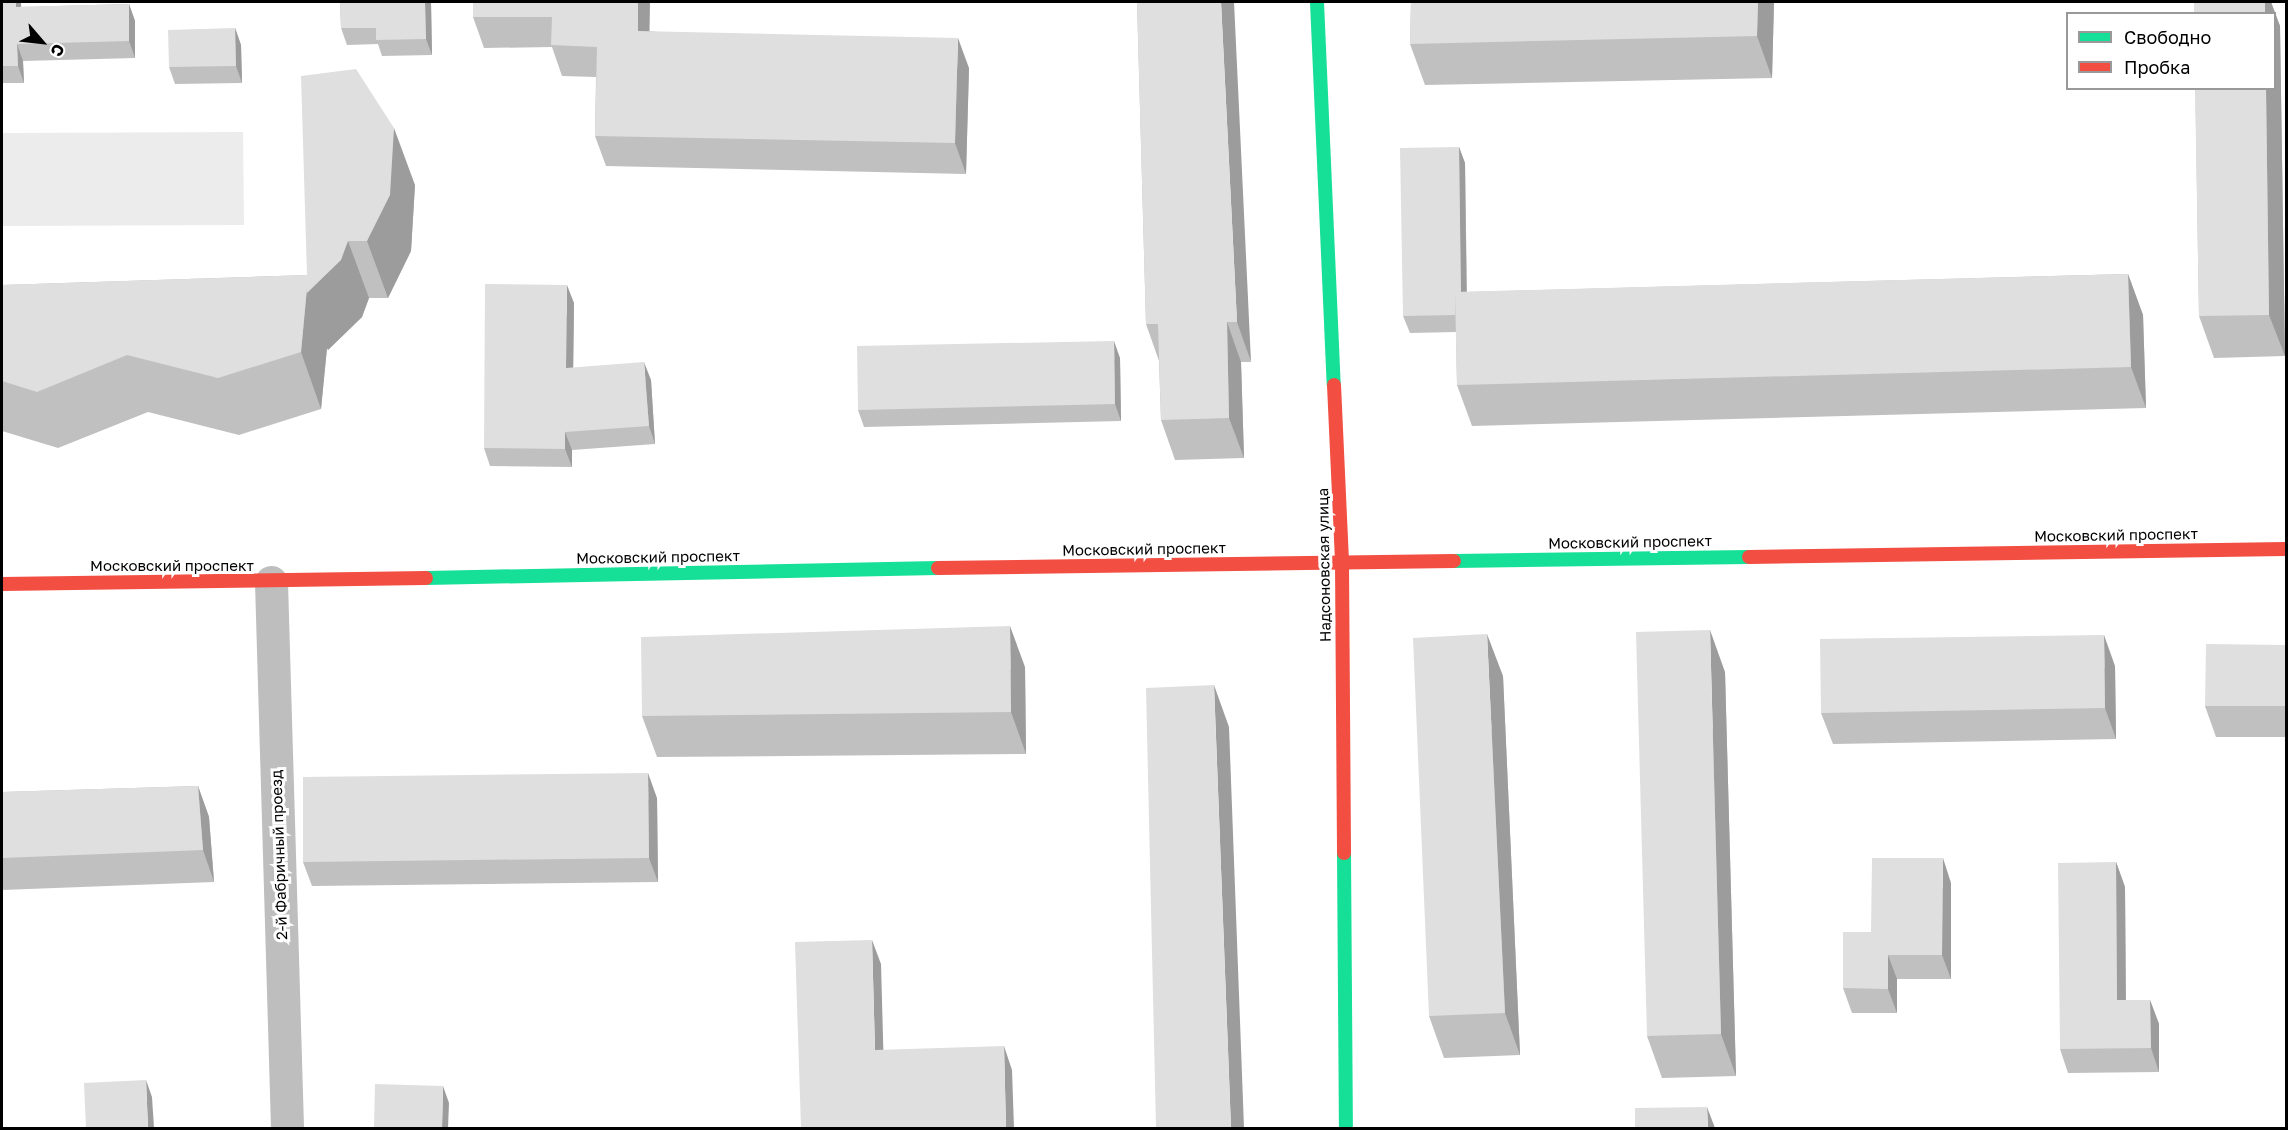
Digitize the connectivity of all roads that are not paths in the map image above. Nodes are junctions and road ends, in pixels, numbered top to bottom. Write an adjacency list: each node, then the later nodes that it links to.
1 (1317, 2): 3 (main road, Надсоновская улица)
2 (2286, 549): 3 (main road, Московский проспект)
3 (1342, 563): 4 (main road, Московский проспект); 7 (main road, Надсоновская улица)
4 (271, 582): 5 (main road, Московский проспект); 6 (street, 2-й Фабричный проезд)
5 (2, 584)
6 (287, 1128)
7 (1346, 1128)

